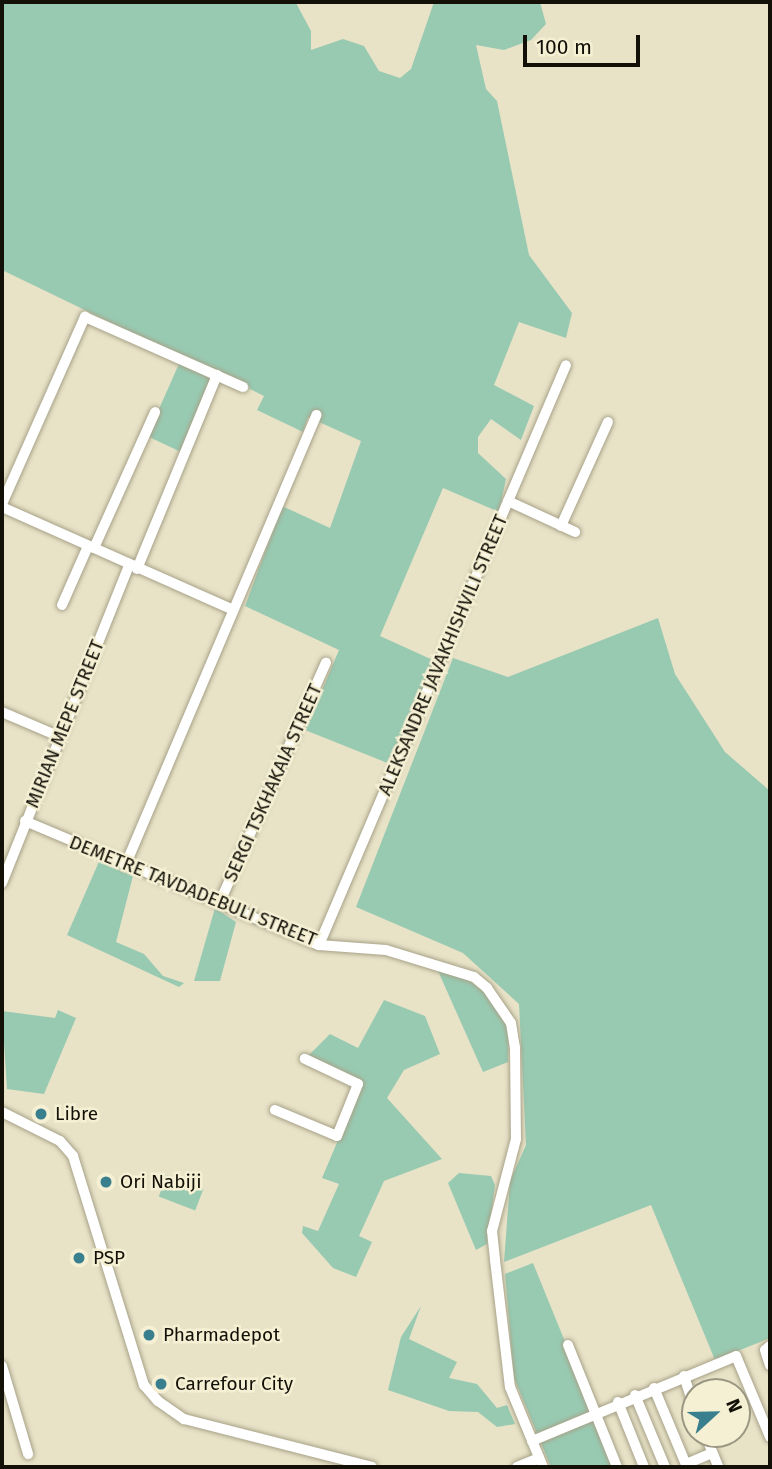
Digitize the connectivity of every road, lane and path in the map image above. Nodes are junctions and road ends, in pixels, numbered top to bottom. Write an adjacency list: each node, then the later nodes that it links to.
1 (566, 365): 7 (street, ALEKSANDRE JAVAKHISHVILI STREET)
2 (217, 375): 3 (street); 8 (street); 12 (street, MIRIAN MEPE STREET)
3 (243, 387)
4 (155, 412): 11 (street)
5 (316, 415): 14 (street)
6 (608, 422): 9 (street)
7 (508, 501): 9 (street); 22 (street, ALEKSANDRE JAVAKHISHVILI STREET)
8 (2, 506): 11 (street)
9 (561, 526): 10 (street)
10 (575, 532)
11 (91, 547): 12 (street); 13 (street)
12 (133, 568): 14 (street); 17 (street, MIRIAN MEPE STREET)
13 (62, 605)
14 (233, 610): 19 (street)
15 (326, 663): 21 (street, SERGI TSKHAKAIA STREET)
16 (2, 712): 17 (street)
17 (58, 736): 18 (street, MIRIAN MEPE STREET)
18 (25, 821): 19 (street, DEMETRE TAVDADEBULI STREET); 20 (street, MIRIAN MEPE STREET)
19 (125, 866): 21 (street, DEMETRE TAVDADEBULI STREET)
20 (2, 883)
21 (219, 904): 22 (street, DEMETRE TAVDADEBULI STREET)
22 (319, 945): 36 (street, DEMETRE TAVDADEBULI STREET)
23 (304, 1059): 24 (street)
24 (275, 1111)
25 (2, 1112): 42 (street)
26 (568, 1345): 34 (street)
27 (770, 1346): 28 (street)
28 (770, 1365)
29 (2, 1368): 39 (street)
30 (684, 1376): 31 (street); 35 (street)
31 (654, 1388): 32 (street); 41 (street)
32 (635, 1395): 33 (street); 46 (street)
33 (618, 1402): 34 (street); 45 (street)
34 (595, 1411): 36 (street); 44 (street)
35 (770, 1437)
36 (532, 1441): 40 (street, DEMETRE TAVDADEBULI STREET)
37 (710, 1448): 38 (street)
38 (712, 1453): 41 (street); 47 (street)
39 (28, 1454)
40 (541, 1462): 43 (street)
41 (687, 1466)
42 (372, 1467)
43 (517, 1467)
44 (617, 1467)
45 (644, 1467)
46 (665, 1467)
47 (718, 1467)

